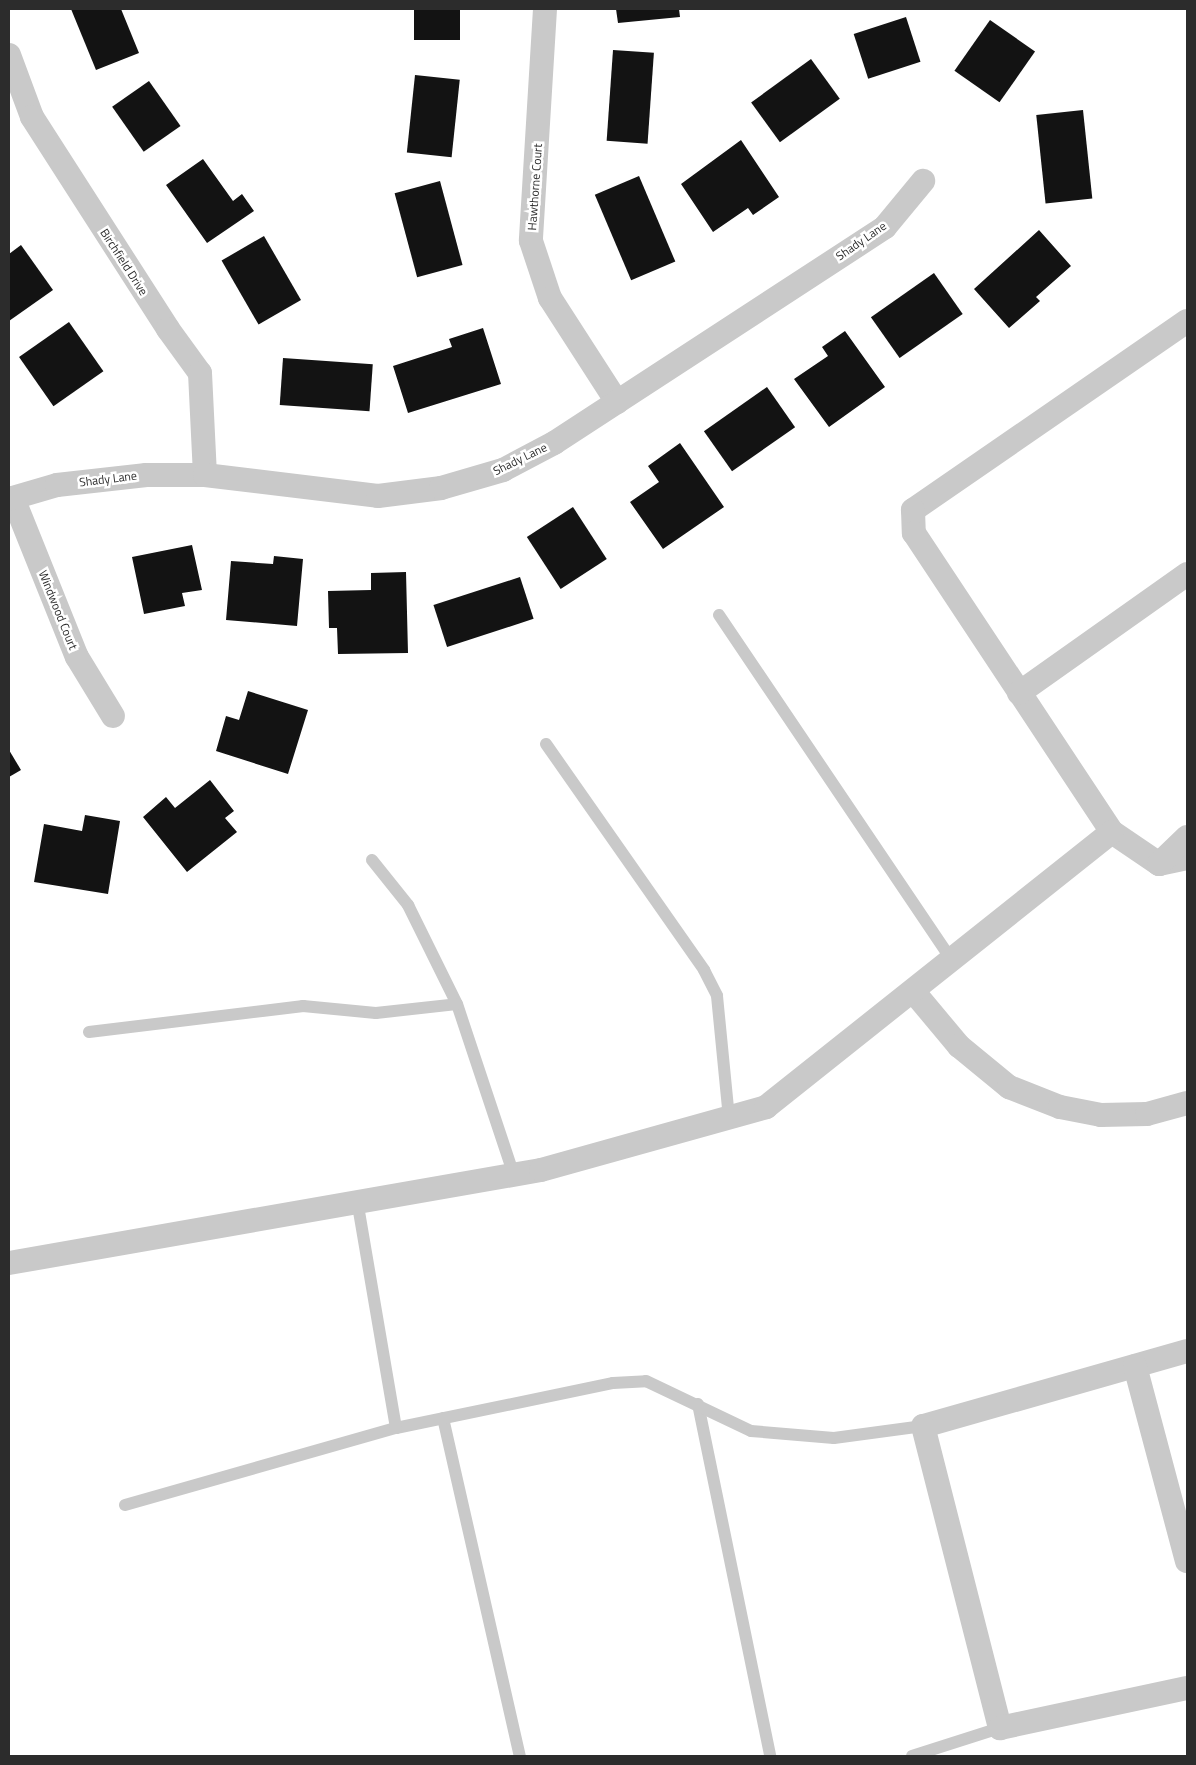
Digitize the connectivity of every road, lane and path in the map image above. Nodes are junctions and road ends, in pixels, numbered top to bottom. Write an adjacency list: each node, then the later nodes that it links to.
1 (545, 9): 5 (street, Hawthorne Court)
2 (9, 57): 6 (street, Birchfield Drive)
3 (923, 181): 5 (street, Shady Lane)
4 (1187, 321): 10 (street)
5 (617, 402): 6 (street, Shady Lane)
6 (205, 475): 7 (street, Shady Lane)
7 (11, 499): 11 (street, Windwood Court)
8 (1187, 574): 10 (street)
9 (718, 615): 18 (lane)
10 (1019, 693): 13 (street)
11 (113, 716)
12 (546, 744): 23 (lane)
13 (1112, 832): 17 (street); 18 (street)
14 (1187, 837): 17 (street)
15 (1187, 858): 17 (street)
16 (372, 860): 20 (lane)
17 (1159, 864)
18 (952, 960): 19 (street)
19 (913, 990): 22 (street); 23 (street)
20 (457, 1004): 21 (lane); 24 (lane)
21 (89, 1032)
22 (1187, 1103)
23 (729, 1118): 24 (street)
24 (514, 1175): 25 (street)
25 (357, 1201): 26 (street); 32 (lane)
26 (9, 1263)
27 (1187, 1351): 28 (street)
28 (1135, 1366): 31 (street); 34 (street)
29 (698, 1404): 30 (lane); 31 (lane); 38 (lane)
30 (443, 1418): 32 (lane); 37 (lane)
31 (923, 1426): 36 (street)
32 (396, 1428): 33 (lane)
33 (124, 1505)
34 (1187, 1561)
35 (1187, 1688): 36 (street)
36 (1000, 1728): 39 (lane)
37 (520, 1756)
38 (770, 1756)
39 (912, 1756)

